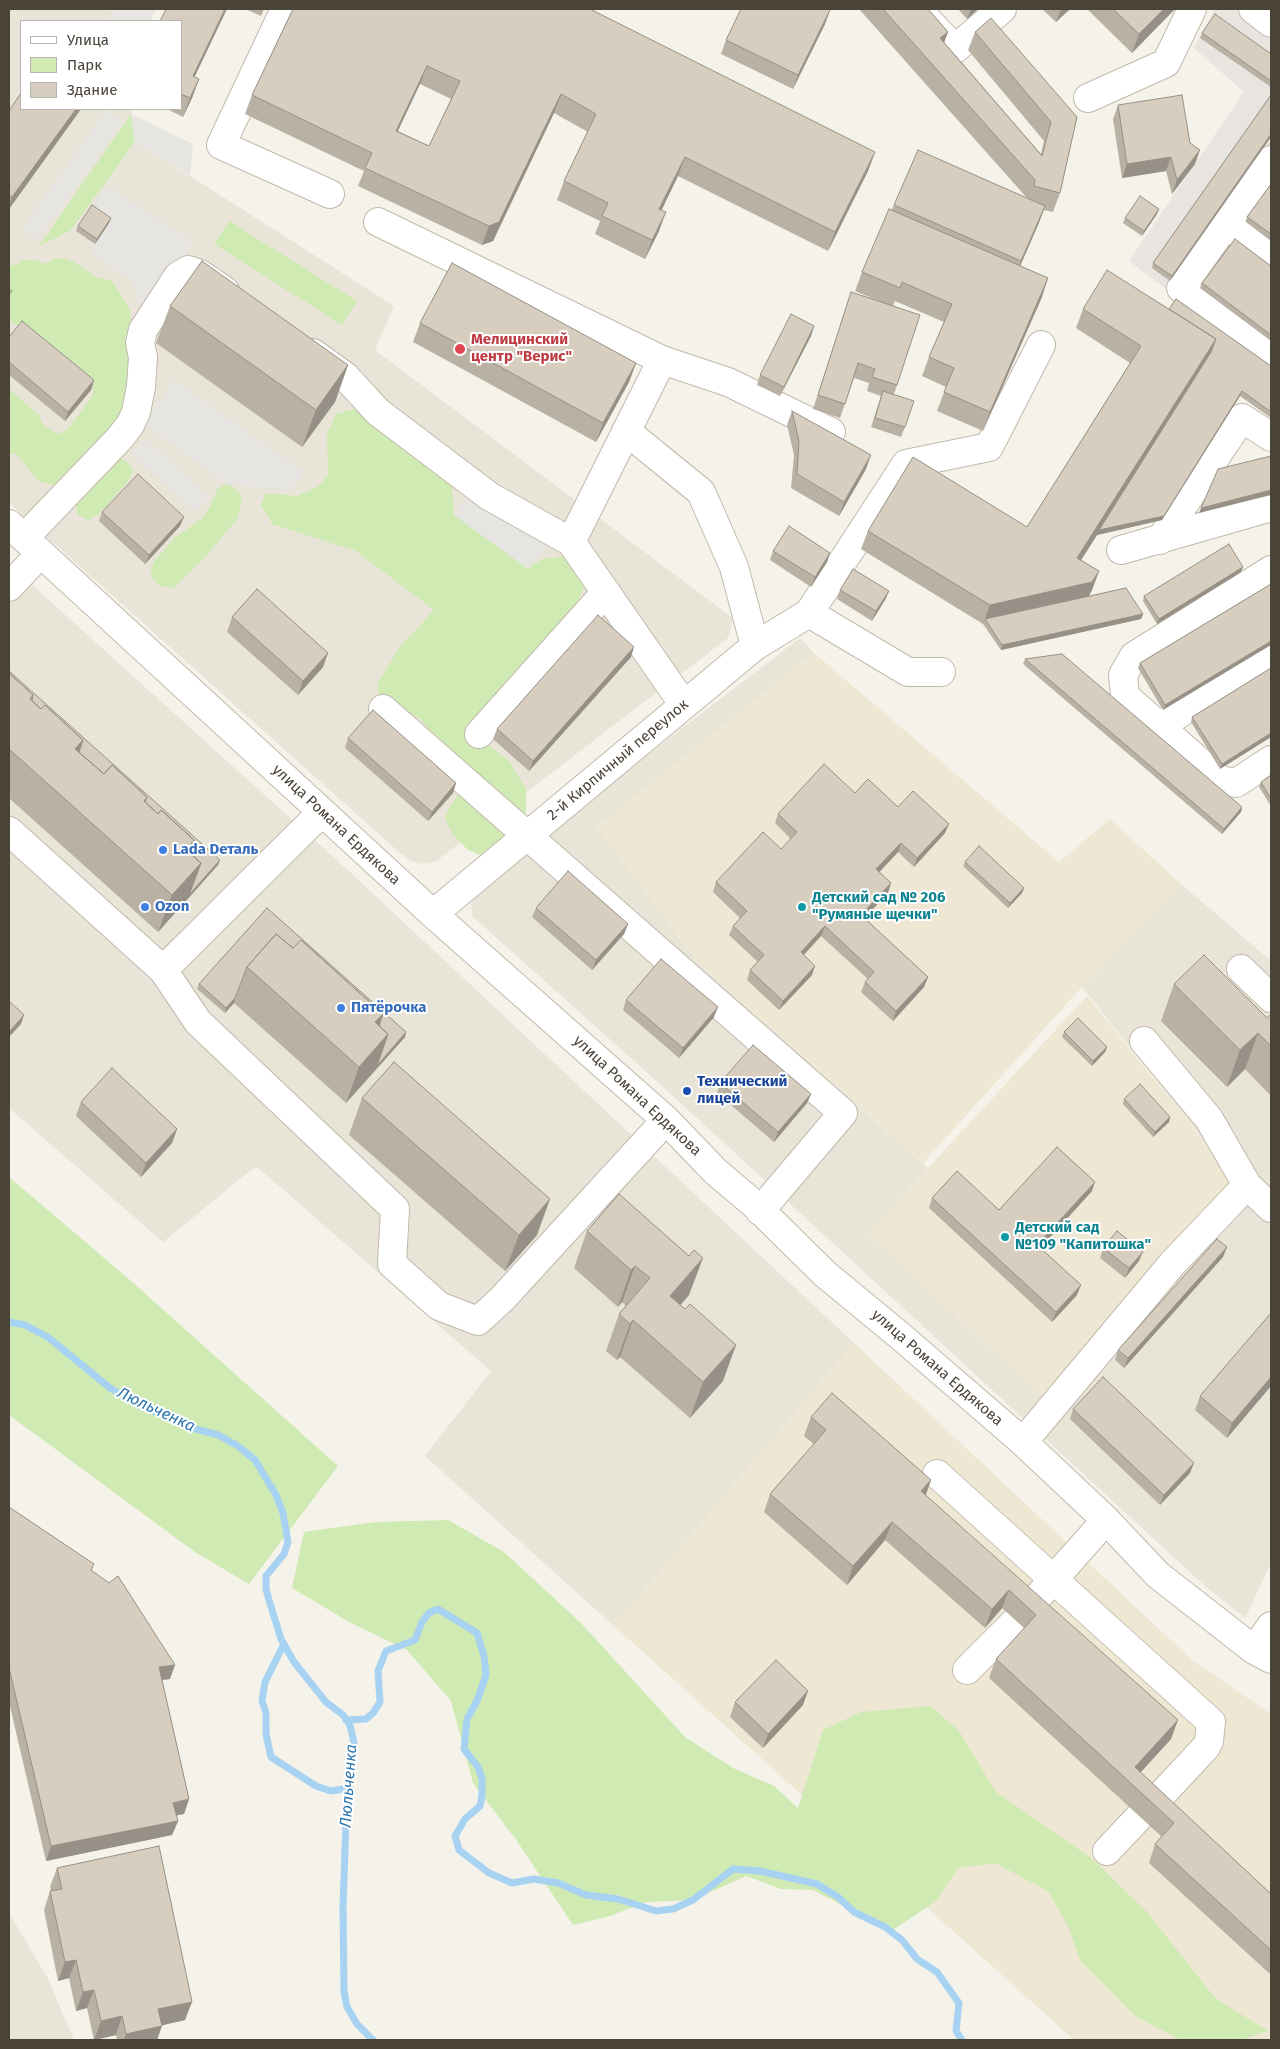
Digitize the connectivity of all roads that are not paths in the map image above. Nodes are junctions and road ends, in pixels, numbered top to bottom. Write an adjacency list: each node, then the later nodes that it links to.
1 (285, 9): 9 (street)
2 (917, 9): 3 (street)
3 (1002, 9)
4 (1192, 9): 7 (street)
5 (1253, 9): 6 (street)
6 (1271, 23)
7 (1088, 98)
8 (1271, 162): 11 (street)
9 (330, 194)
10 (378, 222): 17 (street)
11 (1226, 224): 12 (street); 16 (street)
12 (1271, 258)
13 (248, 308): 22 (street)
14 (289, 336): 24 (street)
15 (1042, 346): 29 (street)
16 (1271, 355)
17 (662, 360): 18 (street); 19 (street)
18 (626, 431): 24 (street); 30 (street)
19 (831, 432)
20 (1271, 437): 23 (street)
21 (1271, 507): 23 (street)
22 (24, 538): 27 (street); 38 (street, улица Романа Ердякова)
23 (1160, 540): 25 (street)
24 (571, 542): 28 (street)
25 (1121, 550)
26 (1271, 570): 35 (street)
27 (9, 587)
28 (606, 592): 33 (street); 36 (street)
29 (809, 613): 30 (street, 2-й Кирпичный переулок); 32 (street)
30 (755, 646): 33 (street, 2-й Кирпичный переулок)
31 (1271, 658): 35 (street)
32 (941, 672)
33 (684, 705): 40 (street, 2-й Кирпичный переулок)
34 (383, 708): 40 (street)
35 (1159, 726): 37 (street)
36 (479, 734)
37 (1271, 760)
38 (322, 812): 41 (street, улица Романа Ердякова); 43 (street)
39 (9, 831): 43 (street)
40 (528, 835): 41 (street, 2-й Кирпичный переулок); 49 (street)
41 (433, 914): 46 (street, улица Романа Ердякова)
42 (1241, 968): 44 (street)
43 (163, 970): 46 (street)
44 (1271, 998)
45 (1144, 1041): 47 (street)
46 (666, 1120): 49 (street, улица Романа Ердякова)
47 (1247, 1185): 48 (street); 50 (street)
48 (1270, 1205)
49 (760, 1211): 50 (street, улица Романа Ердякова)
50 (1022, 1442): 52 (street, улица Романа Ердякова)
51 (937, 1474): 53 (street)
52 (1106, 1520): 53 (street); 55 (street, улица Романа Ердякова)
53 (1055, 1580): 56 (street); 57 (street)
54 (1271, 1626): 55 (street)
55 (1263, 1654)
56 (967, 1670)
57 (1107, 1851)

